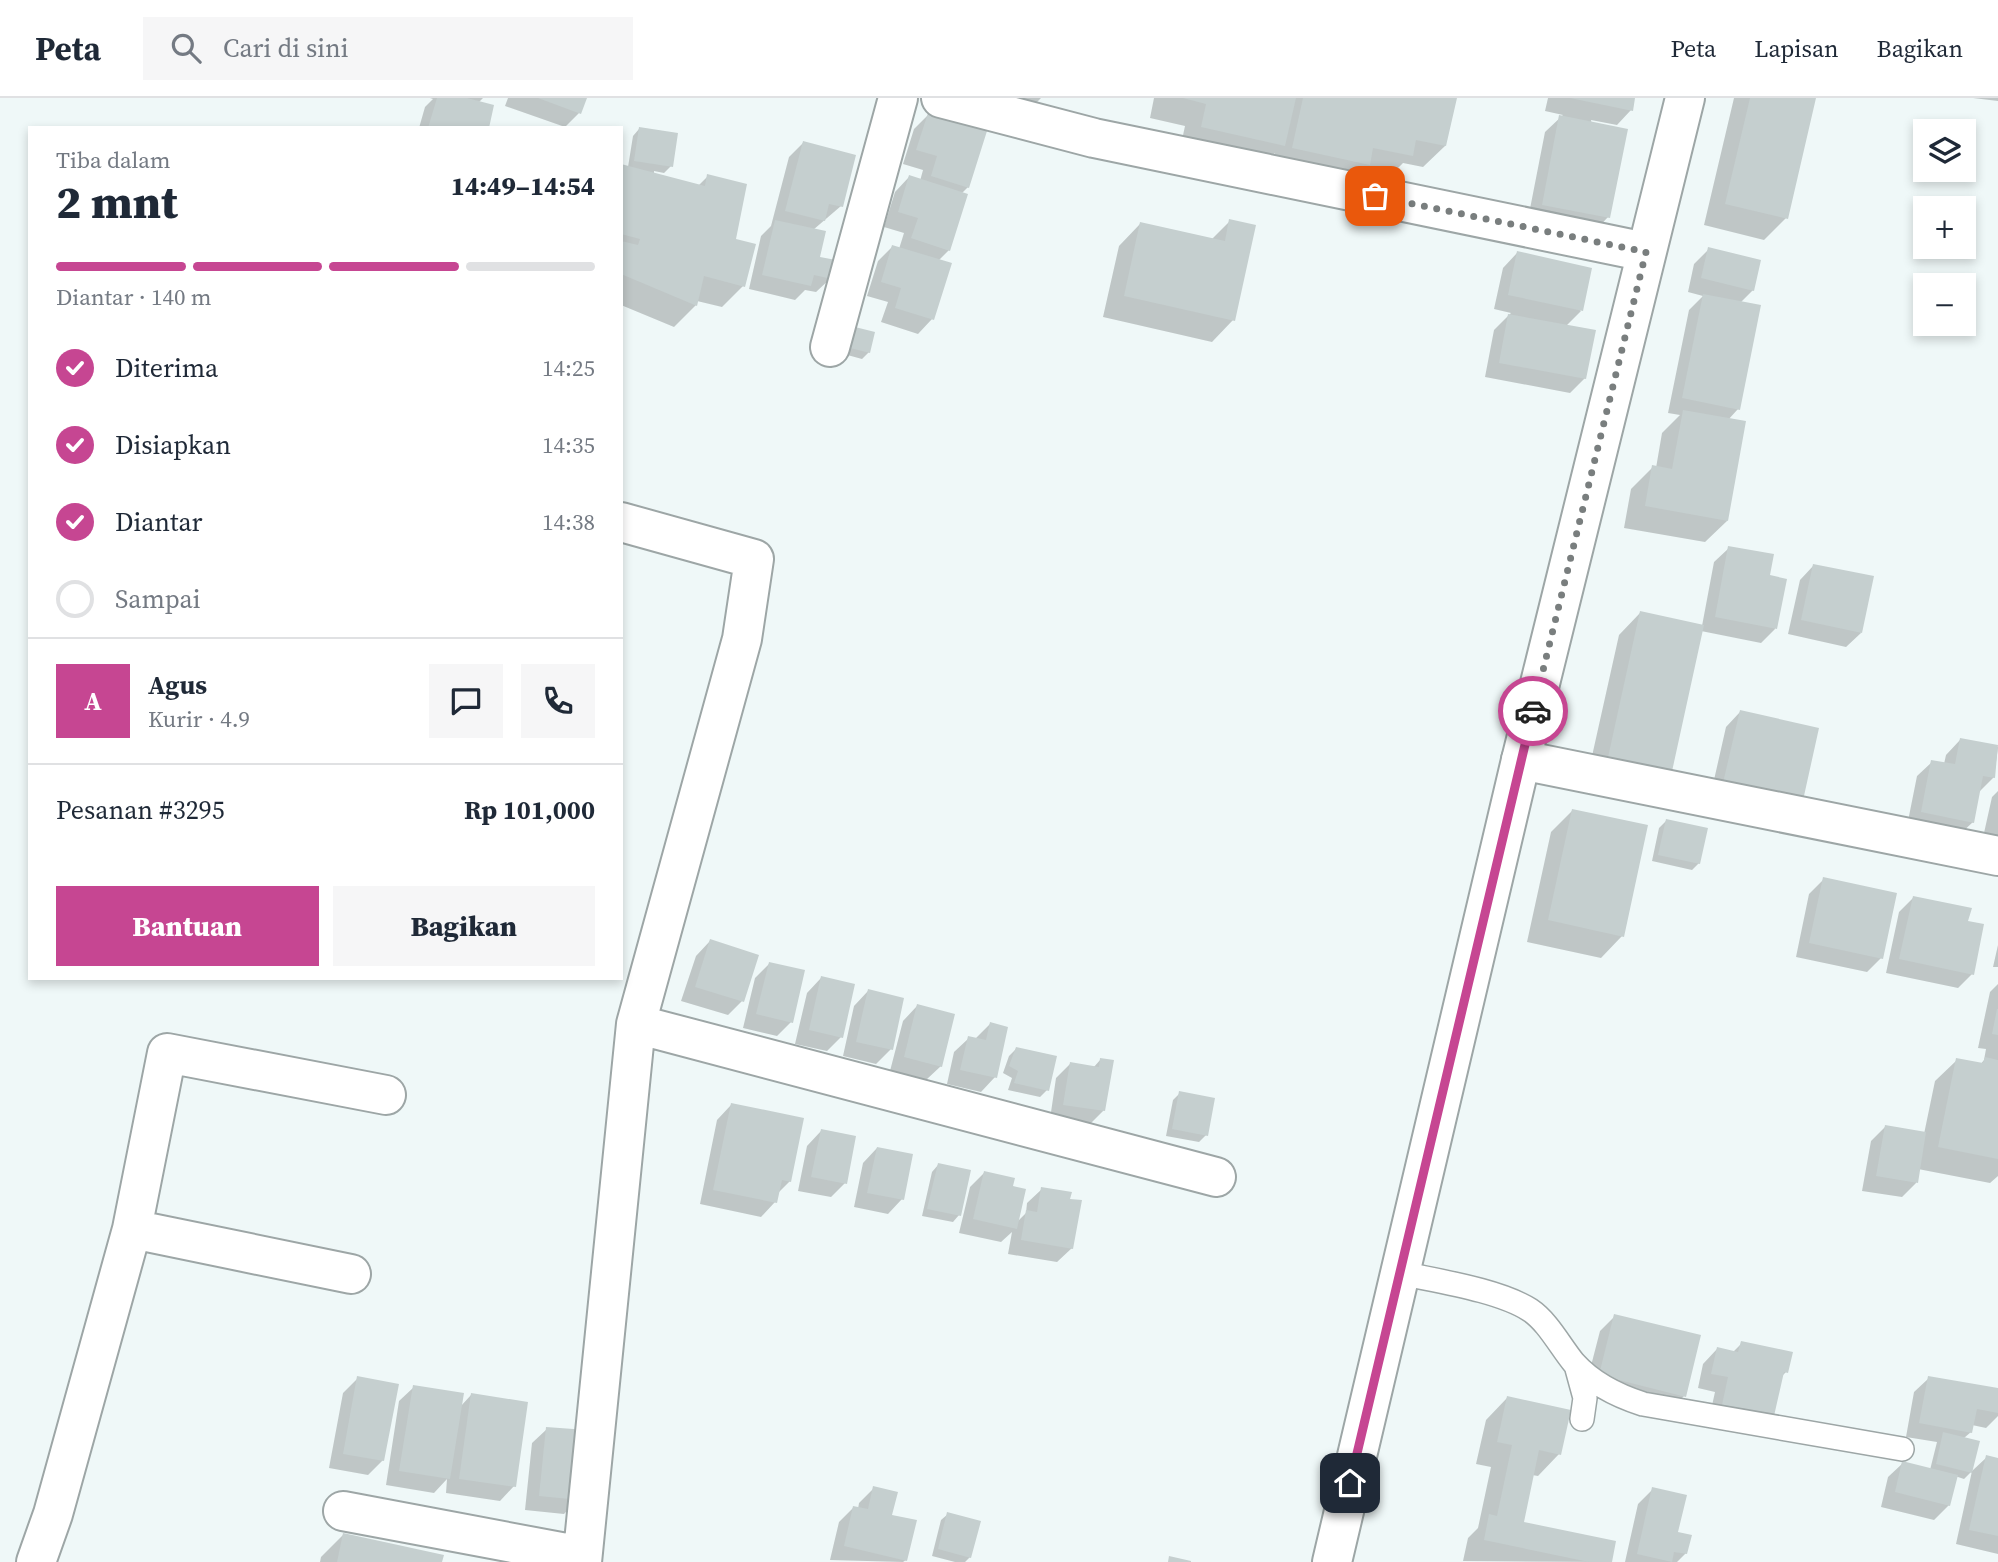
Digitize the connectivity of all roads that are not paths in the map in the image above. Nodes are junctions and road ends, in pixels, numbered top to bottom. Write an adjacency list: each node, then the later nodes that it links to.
1 (898, 98): 5 (street)
2 (941, 98): 4 (street)
3 (1685, 98): 4 (street)
4 (1646, 252): 7 (street)
5 (830, 347)
6 (623, 523): 9 (street)
7 (1521, 760): 8 (street); 13 (street)
8 (1998, 856)
9 (636, 1024): 11 (street); 19 (street)
10 (386, 1095): 12 (street)
11 (1216, 1177)
12 (132, 1229): 14 (street); 20 (street)
13 (1401, 1273): 15 (lane); 21 (street)
14 (351, 1274)
15 (1576, 1365): 16 (lane); 17 (lane)
16 (1582, 1419)
17 (1902, 1448)
18 (343, 1511): 19 (street)
19 (582, 1559)
20 (36, 1562)
21 (1332, 1562)

